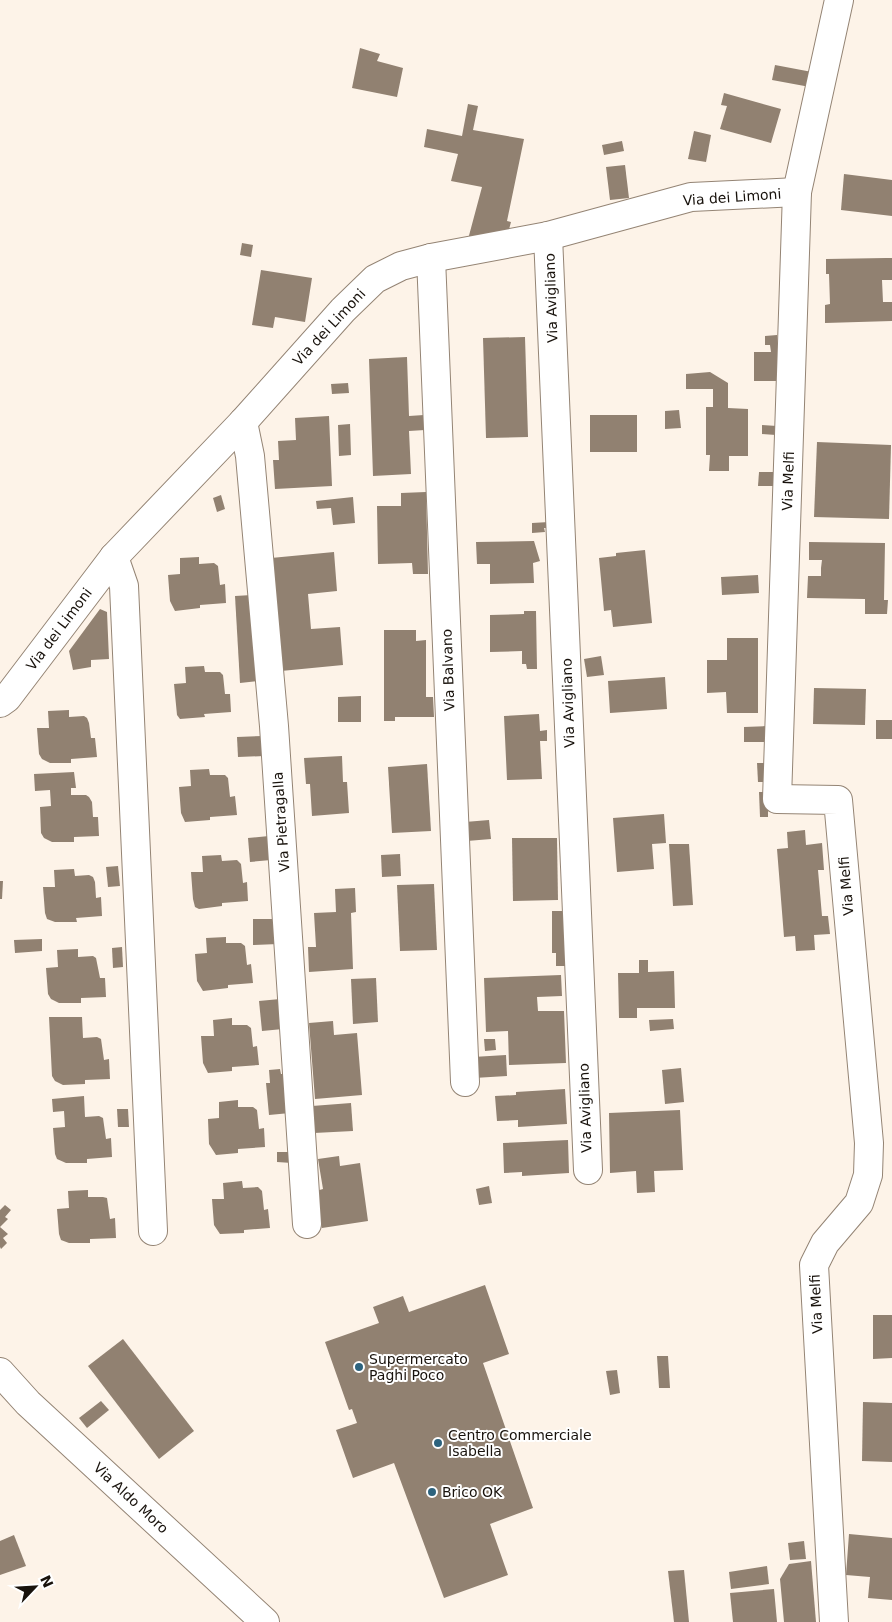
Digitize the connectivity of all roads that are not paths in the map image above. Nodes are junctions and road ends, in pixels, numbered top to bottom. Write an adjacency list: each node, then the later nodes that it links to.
1 (839, 0): 2 (street)
2 (798, 192): 3 (street, Via dei Limoni); 14 (street, Via Melfi)
3 (548, 236): 4 (street, Via dei Limoni); 9 (street, Via Avigliano)
4 (431, 258): 5 (street, Via dei Limoni); 8 (street, Via Balvano)
5 (243, 422): 6 (street, Via dei Limoni); 10 (street, Via Pietragalla)
6 (114, 557): 7 (street, Via dei Limoni); 11 (street)
7 (0, 703)
8 (465, 1082)
9 (588, 1170)
10 (307, 1224)
11 (153, 1231)
12 (0, 1372): 13 (street, Via Aldo Moro)
13 (265, 1622)
14 (834, 1622)

